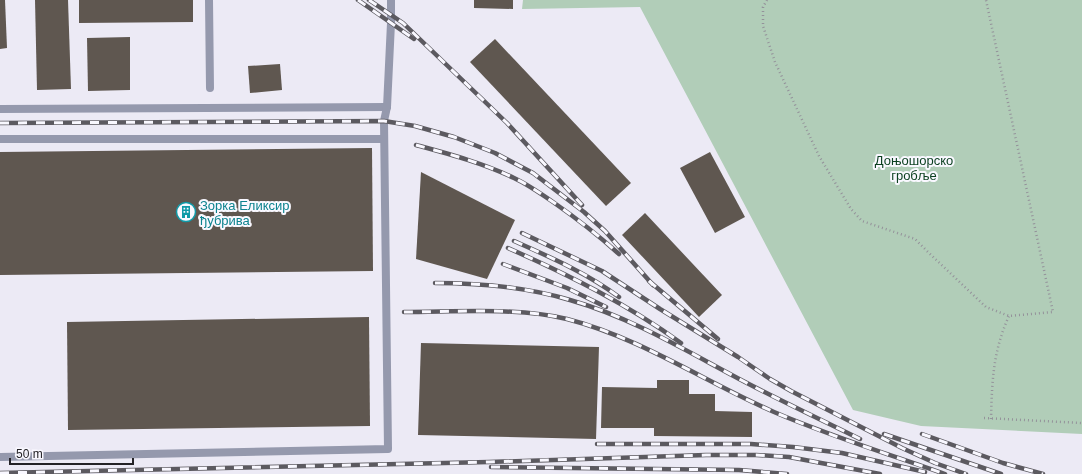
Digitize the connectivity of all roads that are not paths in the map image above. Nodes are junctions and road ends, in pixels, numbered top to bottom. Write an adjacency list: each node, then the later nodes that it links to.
1 (209, 0): 3 (lane)
2 (391, 0): 4 (lane)
3 (210, 88)
4 (387, 107): 5 (lane); 7 (lane)
5 (0, 109)
6 (0, 139): 7 (lane)
7 (384, 139): 8 (lane)
8 (0, 458)

